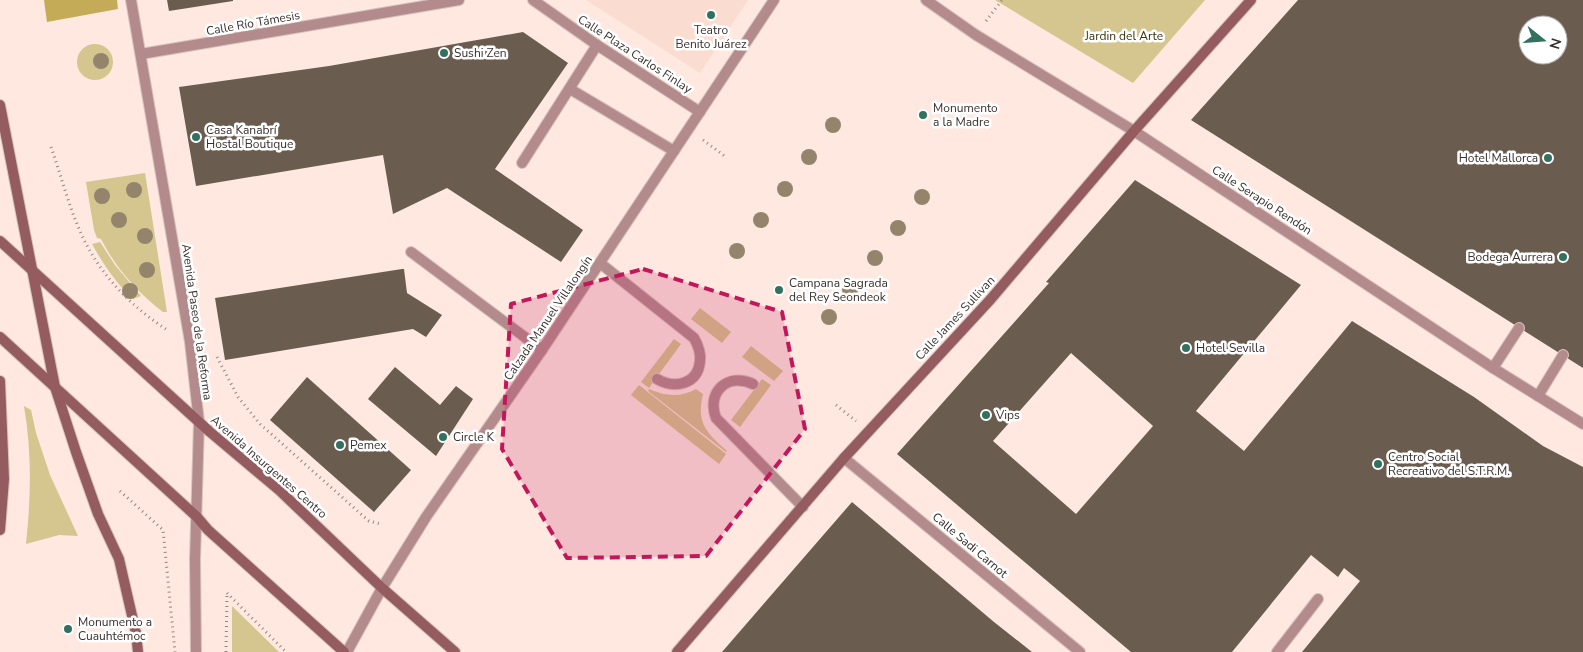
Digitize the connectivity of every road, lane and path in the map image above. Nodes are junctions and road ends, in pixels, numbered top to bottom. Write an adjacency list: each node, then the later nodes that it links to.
1 (131, 0): 10 (street, Avenida Paseo de la Reforma)
2 (459, 0): 10 (street, Calle Río Támesis)
3 (533, 0): 9 (street, Calle Plaza Carlos Finlay)
4 (774, 0): 13 (street, Calzada Manuel Villalongín)
5 (926, 0): 8 (street, Calle Serapio Rendón)
6 (1002, 0): 8 (path)
7 (1251, 0): 15 (main road, Calle James Sullivan)
8 (976, 35): 15 (street, Calle Serapio Rendón)
9 (597, 45): 11 (street); 13 (street, Calle Plaza Carlos Finlay)
10 (141, 54): 37 (street, Avenida Paseo de la Reforma)
11 (570, 89): 17 (street); 19 (street)
12 (0, 105): 23 (main road)
13 (700, 112): 14 (street, Calzada Manuel Villalongín)
14 (688, 130): 17 (street, Calzada Manuel Villalongín); 18 (path)
15 (1134, 131): 30 (street, Calle Serapio Rendón); 39 (main road, Calle James Sullivan)
16 (51, 147): 25 (path)
17 (674, 151): 22 (street, Calzada Manuel Villalongín)
18 (726, 157)
19 (522, 163)
20 (0, 241): 23 (main road, Avenida Insurgentes Centro)
21 (411, 252): 27 (street)
22 (600, 263): 27 (street, Calzada Manuel Villalongín); 31 (street)
23 (32, 270): 34 (main road); 37 (main road, Avenida Insurgentes Centro)
24 (1519, 328): 30 (street)
25 (174, 334)
26 (0, 337): 34 (main road)
27 (542, 350): 46 (street, Calzada Manuel Villalongín)
28 (1563, 355): 35 (street)
29 (217, 357): 44 (path)
30 (1494, 368): 35 (street, Calle Serapio Rendón)
31 (657, 379)
32 (0, 381): 45 (main road)
33 (753, 384): 42 (street)
34 (55, 387): 43 (main road); 48 (main road)
35 (1538, 396): 38 (street, Calle Serapio Rendón)
36 (836, 405): 39 (path)
37 (199, 422): 43 (street, Avenida Paseo de la Reforma); 46 (main road, Avenida Insurgentes Centro)
38 (1583, 424)
39 (868, 430): 40 (main road, Calle James Sullivan)
40 (844, 458): 42 (main road, Calle James Sullivan); 56 (street, Calle Sadi Carnot)
41 (120, 491): 49 (path)
42 (803, 507): 55 (main road, Calle James Sullivan)
43 (197, 518): 50 (street, Avenida Paseo de la Reforma); 53 (main road)
44 (381, 524)
45 (0, 530)
46 (382, 588): 53 (street, Calzada Manuel Villalongín); 54 (main road, Avenida Insurgentes Centro)
47 (1318, 600): 57 (street)
48 (138, 652)
49 (175, 652)
50 (196, 652)
51 (226, 652): 52 (path)
52 (286, 652)
53 (345, 652)
54 (455, 652)
55 (677, 652)
56 (1080, 652)
57 (1277, 652)

